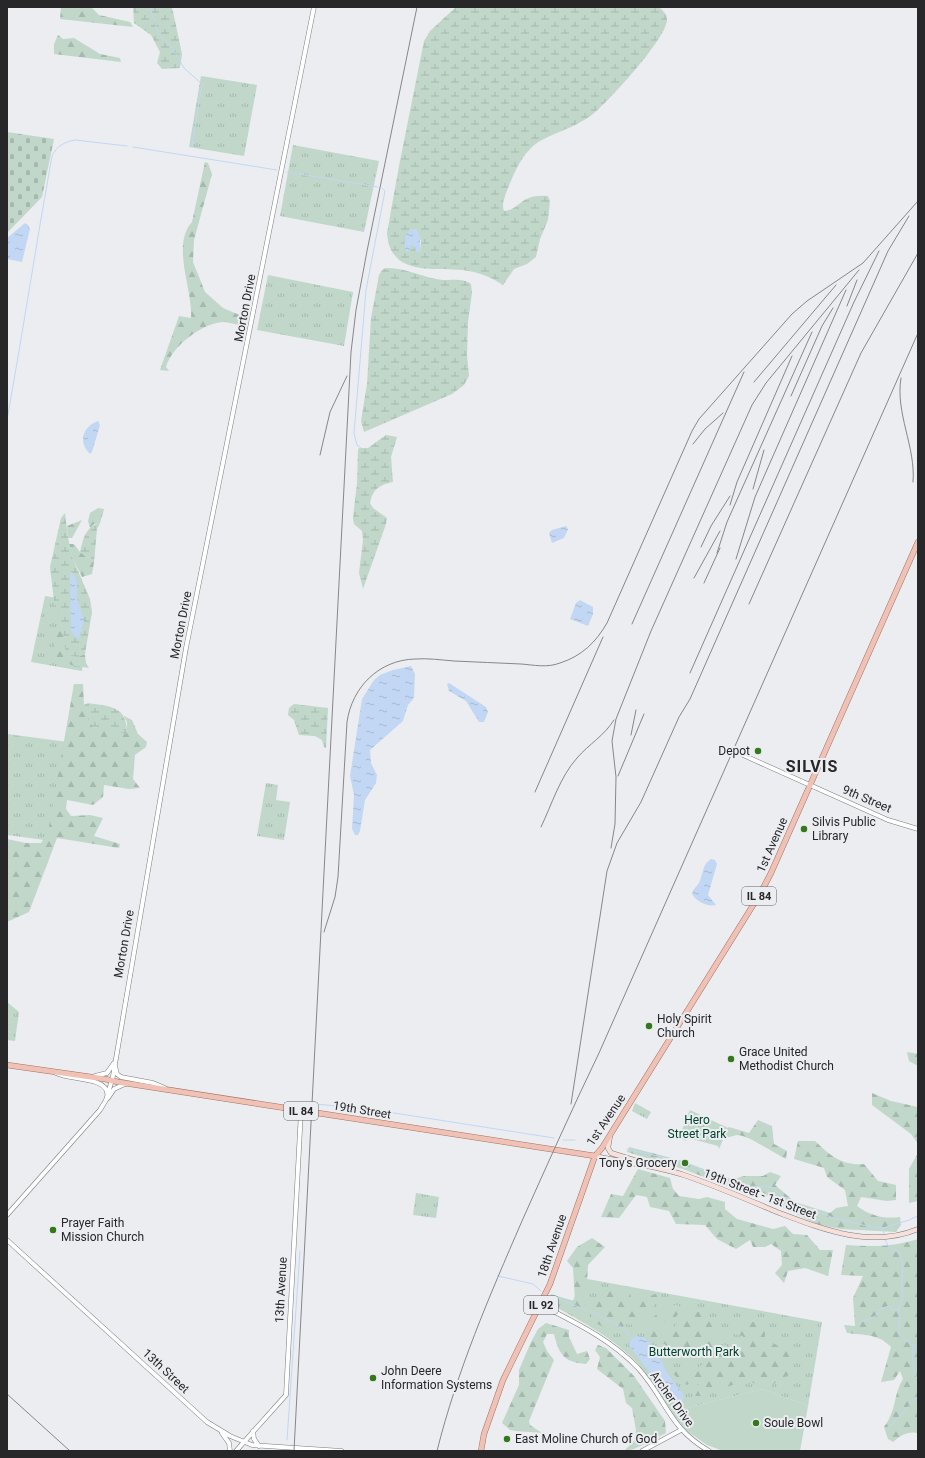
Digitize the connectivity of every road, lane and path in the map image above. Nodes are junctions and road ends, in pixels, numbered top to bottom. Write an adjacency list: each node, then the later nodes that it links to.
1 (314, 7): 6 (street, Morton Drive)
2 (918, 542): 4 (main road, 1st Avenue / IL 84)
3 (743, 755): 4 (street, 9th Street)
4 (810, 785): 5 (street, 9th Street); 16 (main road, 1st Avenue / IL 84)
5 (918, 829)
6 (115, 1062): 9 (street); 10 (street, Morton Drive); 12 (street)
7 (7, 1065): 8 (main road, 19th Street / IL 84)
8 (54, 1072): 9 (main road, 19th Street / IL 84); 13 (street)
9 (93, 1077): 10 (main road, 19th Street / IL 84)
10 (111, 1080): 11 (main road, 19th Street / IL 84); 13 (street, Morton Drive)
11 (128, 1084): 12 (main road, 19th Street / IL 84); 14 (street)
12 (171, 1090): 15 (main road, 19th Street / IL 84)
13 (107, 1096): 14 (street, Morton Drive)
14 (104, 1105): 19 (street, Morton Drive)
15 (301, 1111): 17 (main road, 19th Street / IL 84); 25 (street, 13th Avenue)
16 (610, 1136): 17 (main road, 1st Avenue / IL 84); 18 (main road)
17 (595, 1156): 18 (main road, 19th Street - 1st Street); 22 (main road, 18th Avenue / IL 92)
18 (651, 1166): 20 (main road, 19th Street - 1st Street)
19 (7, 1215)
20 (918, 1229)
21 (7, 1240): 24 (street, 13th Street)
22 (541, 1305): 23 (street, Archer Drive); 31 (main road, 18th Avenue / IL 92)
23 (681, 1430): 32 (street); 33 (street, Archer Drive)
24 (221, 1431): 26 (street, 13th Street); 28 (street)
25 (253, 1431): 26 (street, 13th Avenue); 27 (street)
26 (243, 1442): 27 (street, 13th Street); 29 (street, 13th Avenue)
27 (259, 1446): 30 (street, 13th Street)
28 (230, 1451)
29 (236, 1451)
30 (342, 1451)
31 (481, 1451)
32 (642, 1451)
33 (709, 1451)

